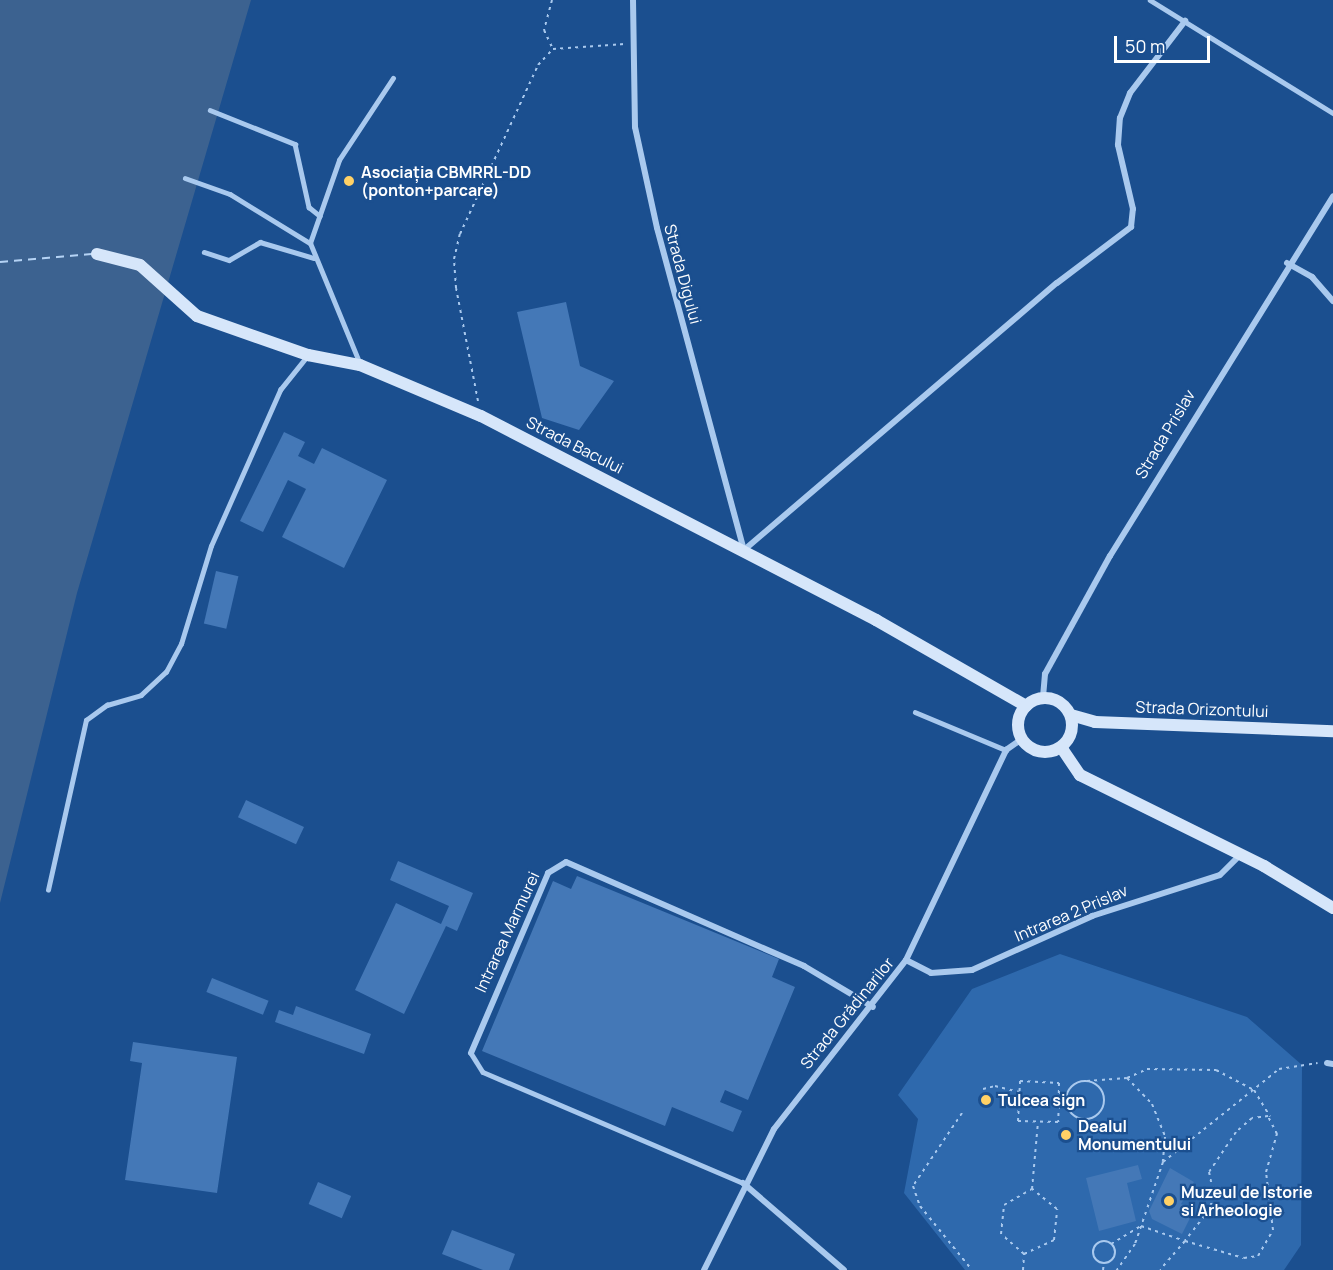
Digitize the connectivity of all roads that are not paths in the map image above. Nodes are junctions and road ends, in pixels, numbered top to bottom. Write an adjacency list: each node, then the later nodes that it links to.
1 (633, 0): 18 (street, Strada Digului)
2 (1150, 0): 3 (lane)
3 (1185, 21): 6 (lane); 18 (street)
4 (393, 78): 9 (lane)
5 (210, 110): 9 (lane)
6 (1333, 113)
7 (185, 178): 10 (lane)
8 (1333, 196): 14 (street, Strada Prislav)
9 (320, 216): 10 (lane)
10 (310, 243): 13 (lane)
11 (204, 252): 13 (lane)
12 (97, 254): 16 (street, Strada Bacului)
13 (314, 258): 17 (lane)
14 (1287, 263): 15 (street); 19 (street, Strada Prislav)
15 (1333, 301)
16 (308, 355): 17 (street, Strada Bacului); 28 (lane)
17 (360, 365): 18 (street, Strada Bacului)
18 (744, 550): 20 (street, Strada Bacului)
19 (1043, 697): 20 (street); 22 (street)
20 (1026, 706): 24 (street)
21 (915, 712): 26 (lane)
22 (1071, 715): 23 (street, Strada Orizontului); 25 (street)
23 (1333, 731)
24 (1022, 739): 25 (street); 26 (street)
25 (1061, 747): 27 (street)
26 (1006, 750): 30 (street, Strada Grădinarilor)
27 (1241, 854): 29 (street); 30 (street, Intrarea 2 Prislav)
28 (48, 890)
29 (1333, 908)
30 (906, 960): 31 (street, Strada Grădinarilor)
31 (873, 1007): 32 (street, Intrarea Marmurei); 33 (street, Strada Grădinarilor)
32 (471, 1053): 33 (lane, Intrarea Marmurei)
33 (743, 1183): 34 (street, Strada Grădinarilor); 35 (street)
34 (704, 1270)
35 (844, 1270)

